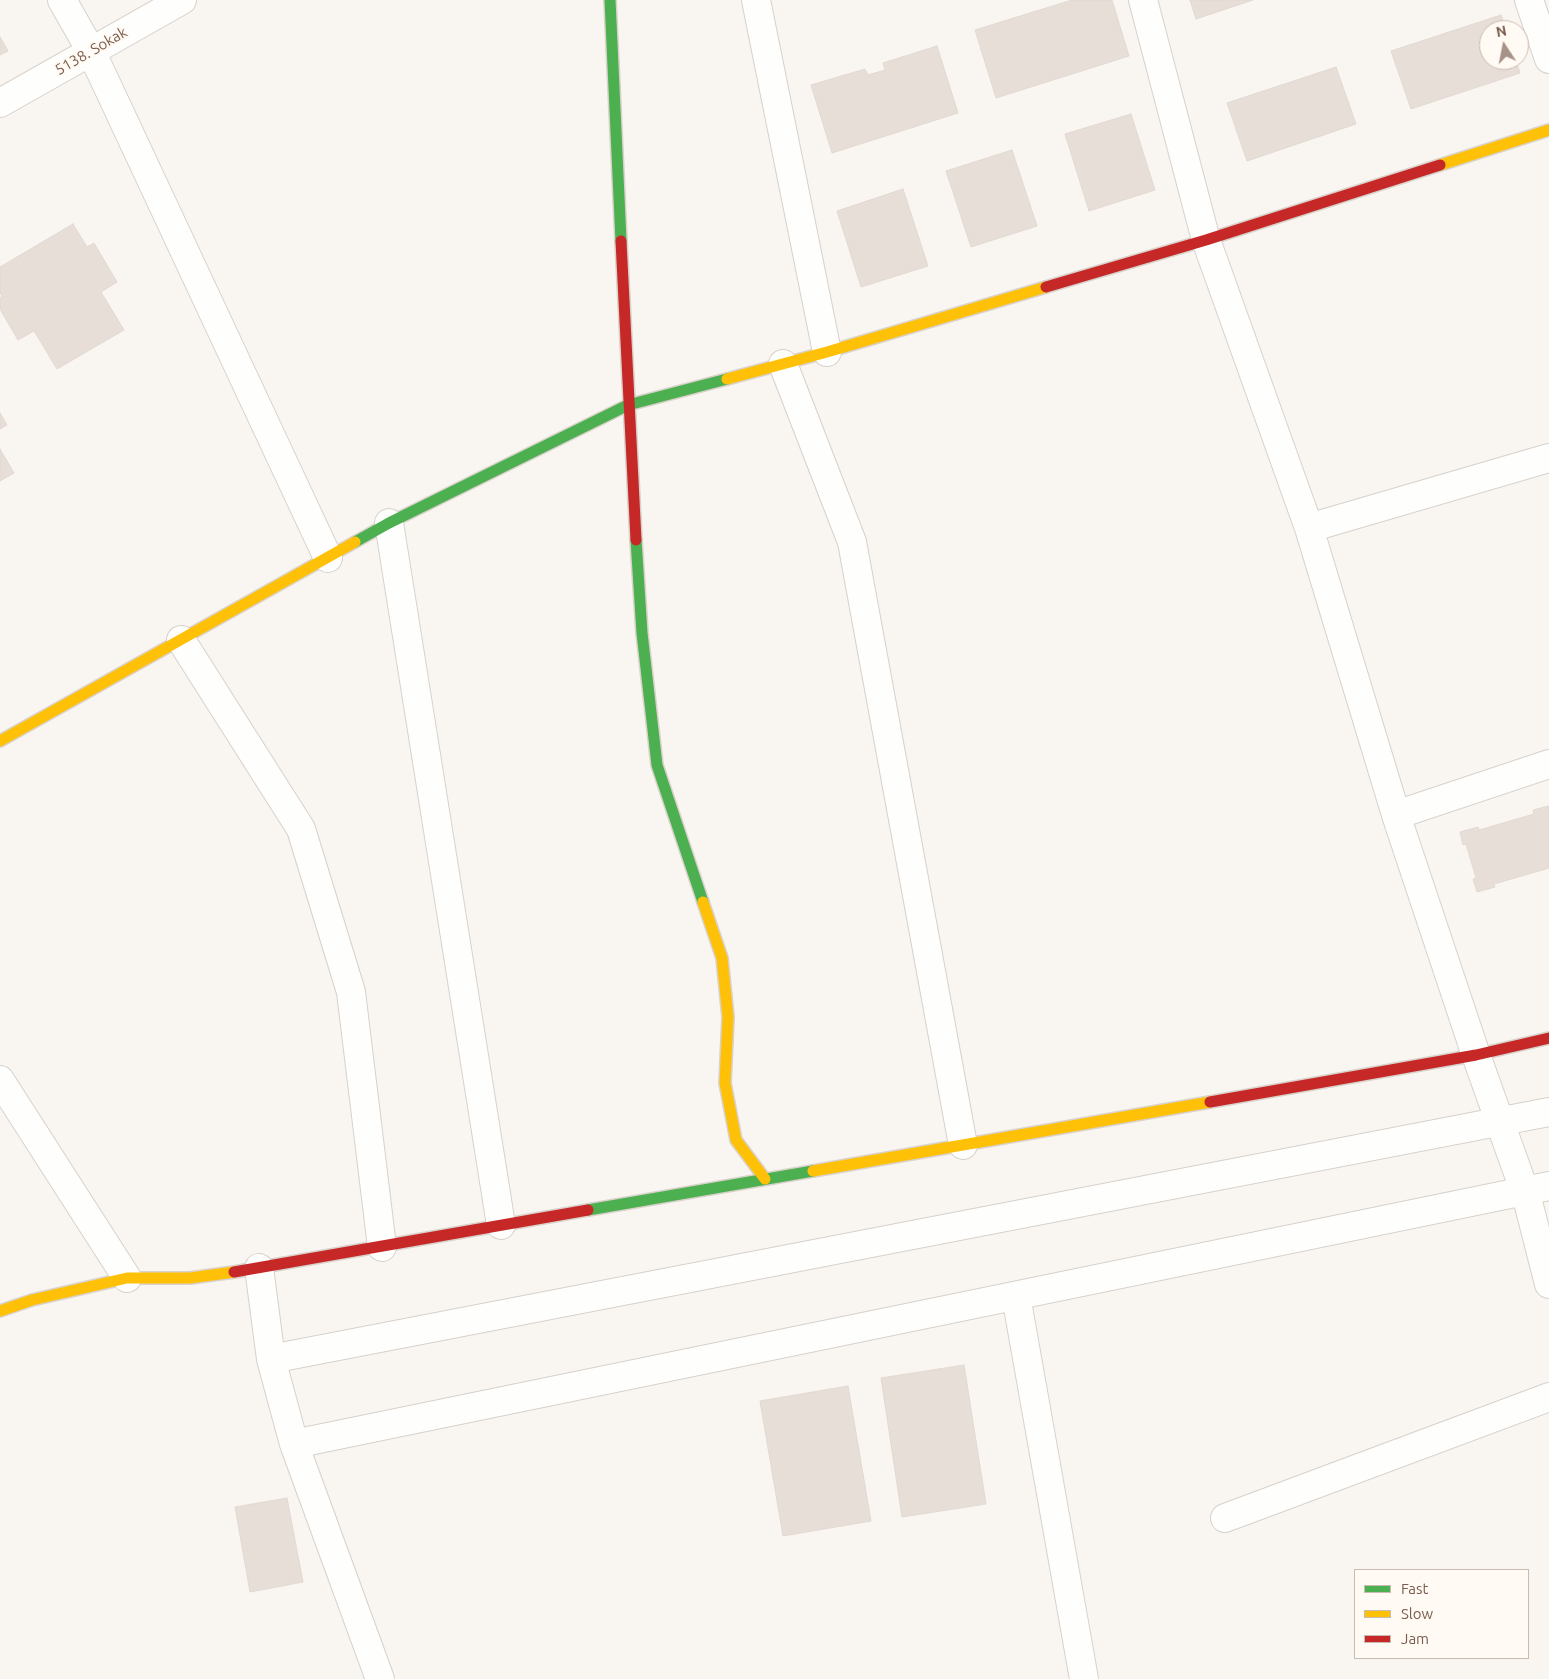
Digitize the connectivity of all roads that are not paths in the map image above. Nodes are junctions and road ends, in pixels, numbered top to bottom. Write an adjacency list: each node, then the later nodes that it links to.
1 (62, 0): 7 (street)
2 (182, 0): 7 (street, 5138. Sokak)
3 (610, 0): 14 (street)
4 (756, 0): 12 (street)
5 (1143, 0): 11 (street)
6 (1529, 0): 8 (street)
7 (91, 51): 9 (street, 5138. Sokak); 18 (street)
8 (1549, 59)
9 (0, 103)
10 (1549, 130): 11 (street)
11 (1206, 240): 12 (street); 17 (street)
12 (826, 352): 13 (street)
13 (783, 364): 14 (street); 28 (street)
14 (628, 405): 16 (street); 29 (street)
15 (1549, 458): 17 (street)
16 (389, 523): 18 (street); 31 (street)
17 (1309, 528): 22 (street)
18 (328, 558): 19 (street)
19 (181, 640): 20 (street); 32 (street)
20 (0, 741)
21 (1549, 764): 22 (street)
22 (1396, 815): 24 (street)
23 (1549, 1038): 24 (street)
24 (1476, 1054): 27 (street); 28 (street)
25 (0, 1080): 34 (street)
26 (1549, 1112): 27 (street)
27 (1500, 1121): 30 (street); 38 (street)
28 (963, 1145): 29 (street)
29 (765, 1180): 31 (street)
30 (1537, 1188): 35 (street); 36 (street)
31 (501, 1225): 32 (street)
32 (382, 1247): 33 (street)
33 (259, 1268): 34 (street); 38 (street)
34 (127, 1278): 37 (street)
35 (1549, 1284)
36 (1016, 1296): 40 (street); 43 (street)
37 (0, 1310)
38 (271, 1360): 40 (street)
39 (1549, 1397): 41 (street)
40 (294, 1444): 42 (street)
41 (1225, 1518)
42 (380, 1679)
43 (1084, 1679)

